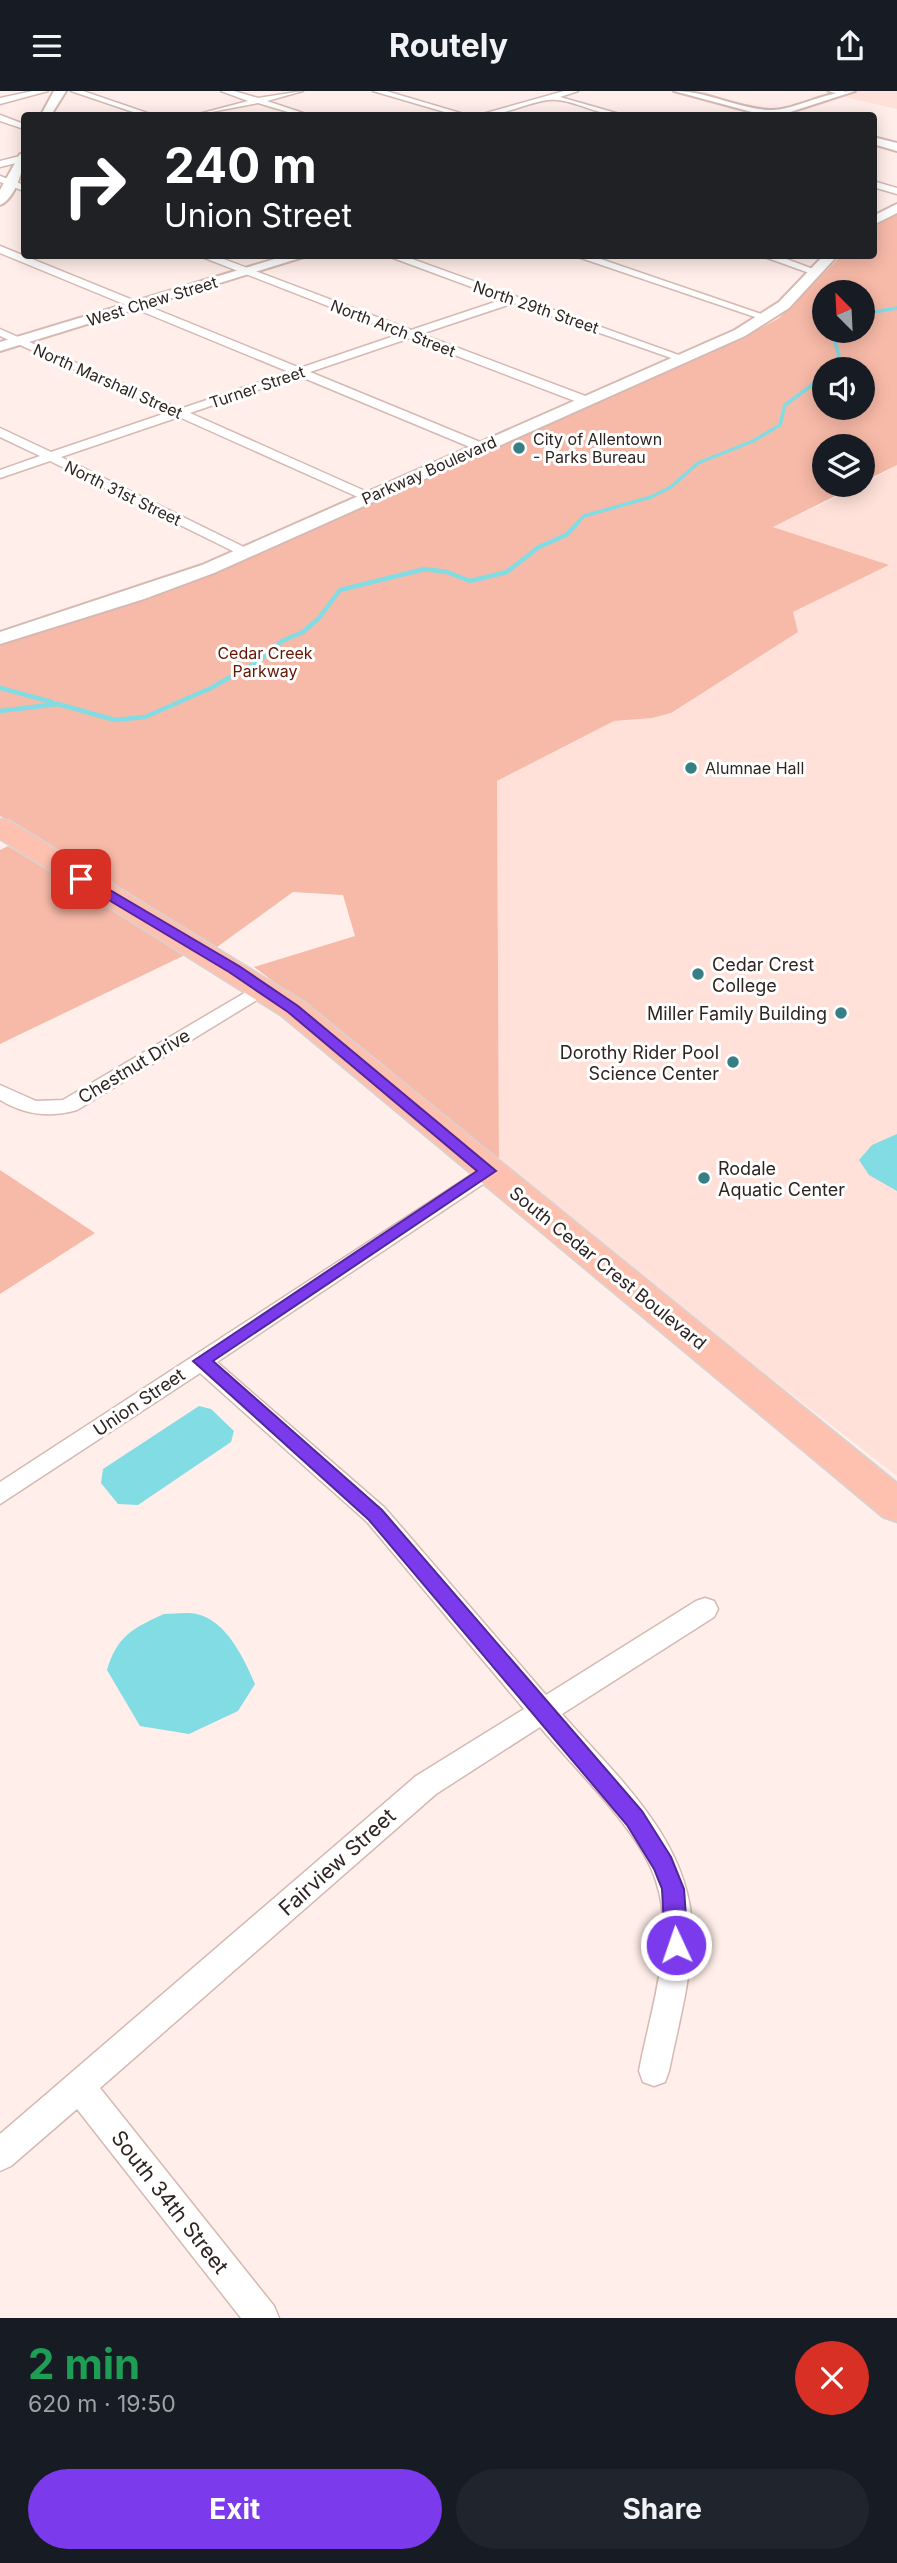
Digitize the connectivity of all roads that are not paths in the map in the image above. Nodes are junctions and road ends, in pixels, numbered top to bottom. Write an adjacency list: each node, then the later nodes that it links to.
1 (44, 91): 12 (street)
2 (60, 91): 14 (street)
3 (75, 91): 15 (street)
4 (225, 91): 13 (street)
5 (299, 91): 13 (street)
6 (377, 91): 18 (street)
7 (529, 91): 11 (street)
8 (574, 91): 11 (street)
9 (680, 91): 21 (street)
10 (841, 92): 22 (street)
11 (551, 97): 19 (street); 20 (street)
12 (0, 101)
13 (258, 101): 16 (street); 17 (street)
14 (49, 112)
15 (140, 112)
16 (212, 112)
17 (296, 112)
18 (452, 112)
19 (494, 112)
20 (608, 112)
21 (760, 112)
22 (781, 112)
23 (0, 118): 24 (street)
24 (21, 126)
25 (877, 142): 26 (street)
26 (897, 146)
27 (21, 159): 29 (street)
28 (21, 162): 30 (street)
29 (0, 164)
30 (5, 181): 33 (street)
31 (877, 185): 32 (street)
32 (897, 191)
33 (0, 201)
34 (897, 208): 35 (street)
35 (877, 219)
36 (12, 243): 37 (street)
37 (0, 247): 38 (street)
38 (21, 256)
39 (28, 259): 49 (street)
40 (212, 259): 47 (street, North Arch Street)
41 (291, 259): 47 (street, West Chew Street)
42 (401, 259): 48 (street, North 29th Street)
43 (589, 259): 50 (street)
44 (777, 259): 46 (street)
45 (828, 259): 46 (street, Parkway Boulevard)
46 (816, 271): 50 (street, Parkway Boulevard)
47 (247, 273): 49 (street, West Chew Street); 52 (street, North Arch Street)
48 (514, 299): 52 (street, Turner Street); 55 (street, North 29th Street)
49 (138, 306): 53 (street, West Chew Street); 56 (street)
50 (768, 318): 55 (street, Parkway Boulevard)
51 (0, 332): 53 (street, North Marshall Street)
52 (411, 334): 56 (street, Turner Street); 57 (street, North Arch Street)
53 (20, 341): 54 (street, West Chew Street); 58 (street, North Marshall Street)
54 (0, 347)
55 (681, 358): 57 (street, Parkway Boulevard)
56 (300, 372): 58 (street, Turner Street); 60 (street)
57 (584, 400): 60 (street, Parkway Boulevard)
58 (180, 414): 61 (street, Turner Street); 63 (street, North Marshall Street)
59 (0, 432): 61 (street, North 31st Street)
60 (481, 447): 63 (street, Parkway Boulevard)
61 (50, 457): 62 (street, Turner Street); 64 (street, North 31st Street)
62 (0, 474)
63 (369, 498): 64 (street, Parkway Boulevard)
64 (245, 553): 65 (street, Parkway Boulevard)
65 (0, 638)
66 (0, 827): 67 (main road, South Cedar Crest Boulevard)
67 (263, 988): 68 (street, Chestnut Drive); 69 (main road, South Cedar Crest Boulevard)
68 (0, 1091)
69 (488, 1171): 70 (street, Union Street); 72 (main road, South Cedar Crest Boulevard)
70 (201, 1361): 71 (street, Union Street); 74 (street)
71 (0, 1494)
72 (897, 1506)
73 (705, 1609): 74 (street, Fairview Street)
74 (544, 1711): 75 (street); 76 (street, Fairview Street)
75 (654, 2071)
76 (79, 2087): 77 (street, Fairview Street); 78 (street, South 34th Street)
77 (0, 2155)
78 (262, 2318)

